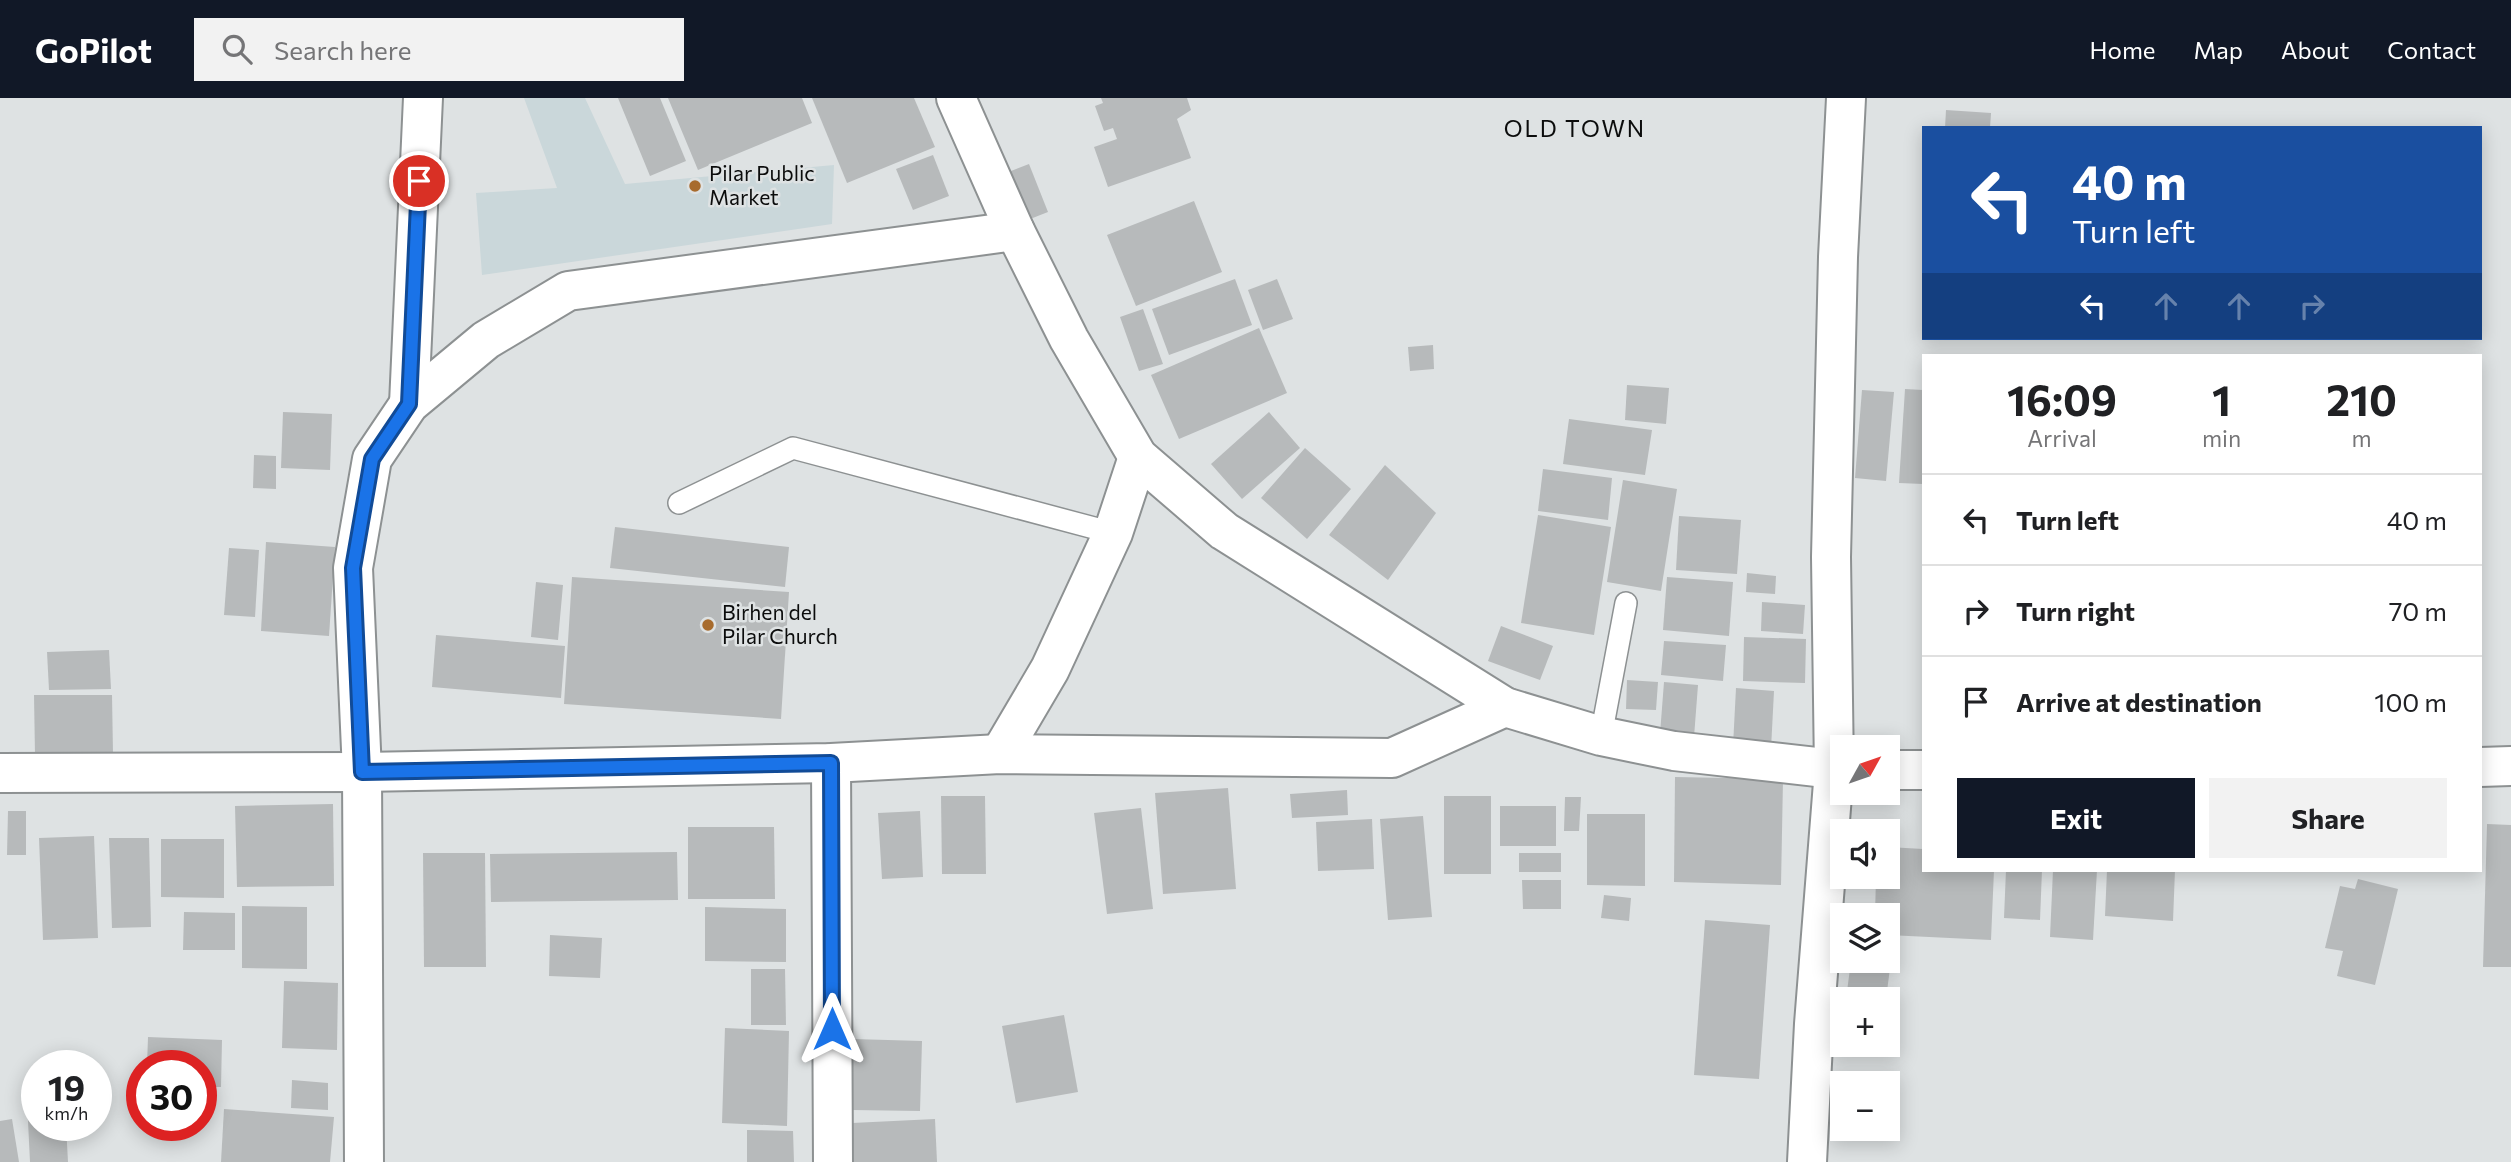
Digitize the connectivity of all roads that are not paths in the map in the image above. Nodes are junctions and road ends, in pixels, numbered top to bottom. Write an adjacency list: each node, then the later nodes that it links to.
1 (423, 98): 5 (street)
2 (956, 98): 4 (street)
3 (1846, 98): 11 (street)
4 (1014, 231): 5 (street); 6 (street)
5 (409, 404): 20 (street)
6 (1138, 457): 8 (street); 10 (street)
7 (679, 503): 8 (lane)
8 (1113, 533): 13 (street)
9 (1626, 603): 12 (lane)
10 (1505, 707): 12 (street); 13 (street)
11 (1837, 735)
12 (1601, 736): 17 (street)
13 (1000, 754): 14 (street)
14 (831, 763): 20 (street); 24 (street)
15 (2511, 766): 16 (street)
16 (2482, 767)
17 (1830, 769)
18 (1922, 769): 19 (street)
19 (1900, 770)
20 (362, 772): 21 (street); 23 (street)
21 (0, 773)
22 (1835, 805): 25 (street)
23 (364, 1162)
24 (833, 1162)
25 (1807, 1162)

